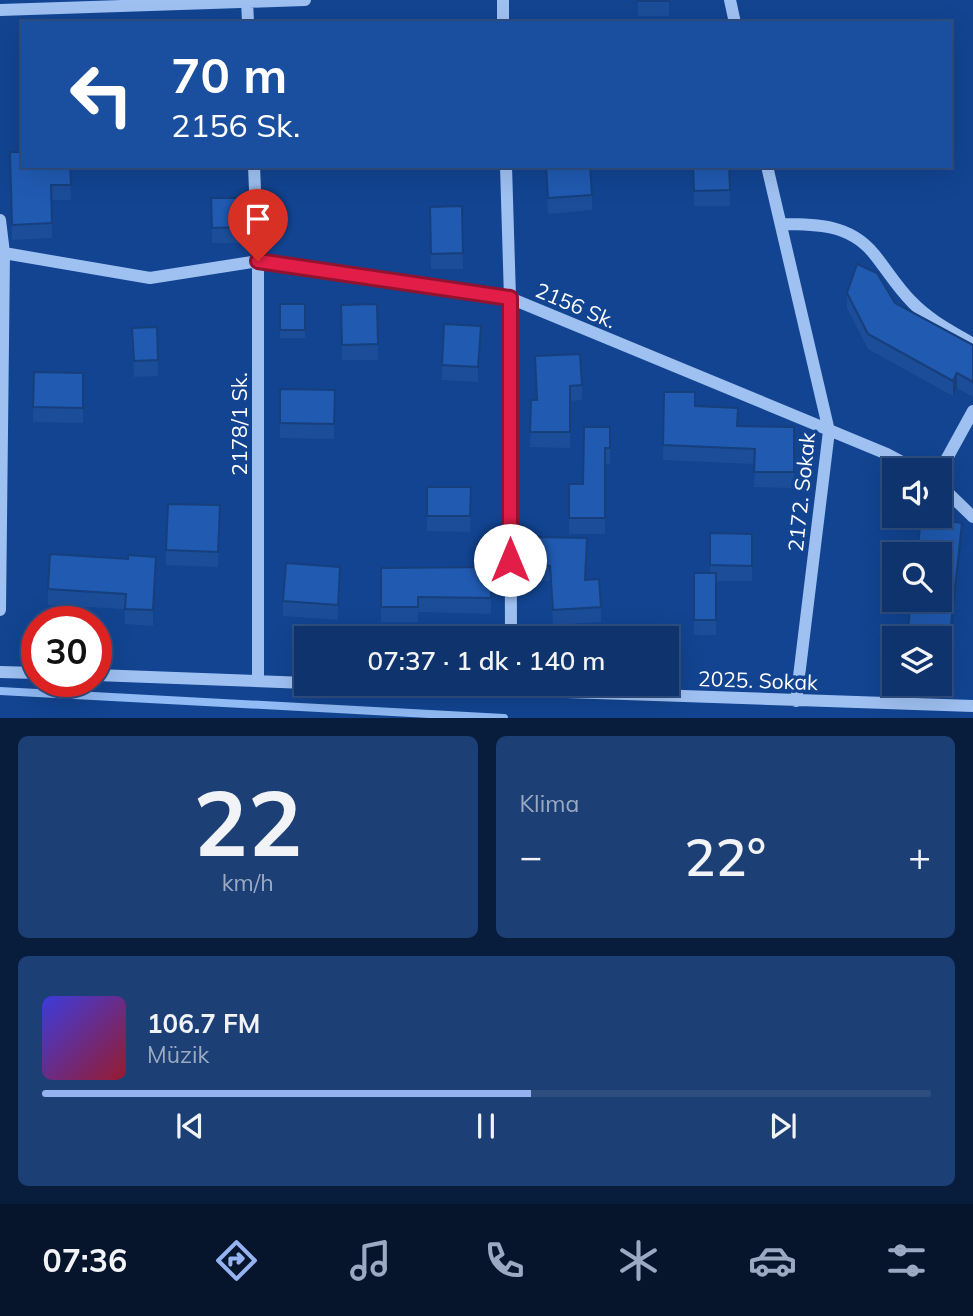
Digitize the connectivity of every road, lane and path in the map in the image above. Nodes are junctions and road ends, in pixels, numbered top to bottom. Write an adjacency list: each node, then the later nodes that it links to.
1 (305, 0): 4 (street)
2 (503, 0): 7 (street)
3 (730, 0): 8 (street)
4 (247, 1): 5 (street); 6 (street)
5 (0, 10)
6 (248, 21)
7 (503, 21)
8 (735, 21)
9 (254, 168): 15 (street, 2178/1 Sk.)
10 (506, 168): 16 (street)
11 (767, 168): 13 (street, 2172. Sokak)
12 (0, 220): 14 (street)
13 (781, 225): 17 (street); 19 (street, 2172. Sokak)
14 (4, 253): 15 (street, 2156 Sk.); 24 (street)
15 (258, 261): 16 (street, 2156 Sk.); 29 (street, 2178/1 Sk.)
16 (510, 298): 19 (street, 2156 Sk.); 25 (street)
17 (973, 344)
18 (973, 411): 21 (street)
19 (829, 431): 20 (street, 2156 Sk.); 32 (street, 2172. Sokak)
20 (890, 458)
21 (947, 458)
22 (952, 497): 23 (street)
23 (973, 517)
24 (0, 610)
25 (511, 626)
26 (0, 672): 27 (street)
27 (21, 673)
28 (112, 675): 29 (street)
29 (258, 681): 30 (street)
30 (294, 682)
31 (679, 696): 32 (street, 2025. Sokak)
32 (796, 701): 33 (street, 2025. Sokak)
33 (973, 706)

